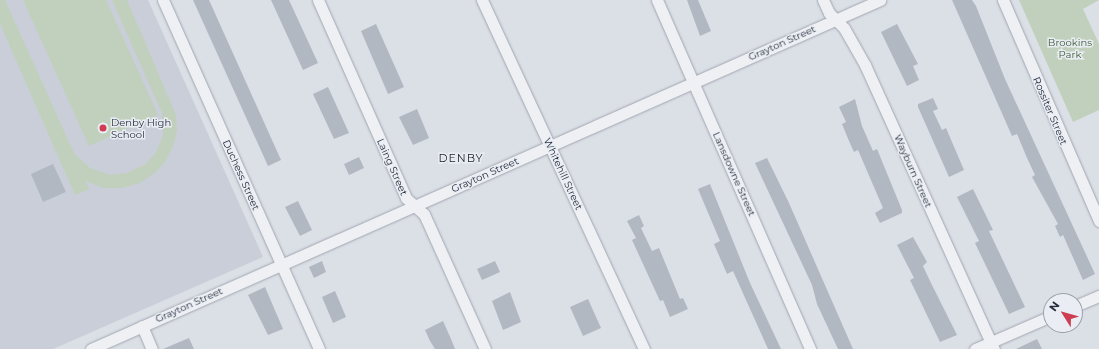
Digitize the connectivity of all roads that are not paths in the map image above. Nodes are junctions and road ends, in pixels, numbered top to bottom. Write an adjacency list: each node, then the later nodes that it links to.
1 (163, 0): 13 (street, Duchess Street)
2 (318, 0): 11 (street, Laing Street)
3 (482, 0): 10 (street, Whitehill Street)
4 (657, 0): 9 (street, Lansdowne Street)
5 (823, 0): 8 (street, Wayburn Street)
6 (880, 0): 8 (street, Grayton Street)
7 (1003, 0): 12 (street, Rossiter Street)
8 (836, 20): 9 (street, Grayton Street); 18 (street, Wayburn Street)
9 (693, 83): 10 (street, Grayton Street); 24 (street, Lansdowne Street)
10 (550, 146): 11 (street, Grayton Street); 23 (street, Whitehill Street)
11 (415, 206): 13 (street, Grayton Street); 22 (street, Laing Street)
12 (1099, 221)
13 (281, 265): 17 (street, Grayton Street); 21 (street, Duchess Street)
14 (1099, 296): 15 (street)
15 (1083, 303)
16 (1043, 320): 18 (street)
17 (142, 326): 19 (street, Grayton Street); 20 (street)
18 (992, 346): 25 (street)
19 (91, 349)
20 (152, 349)
21 (319, 349)
22 (485, 349)
23 (644, 349)
24 (810, 349)
25 (975, 349)

